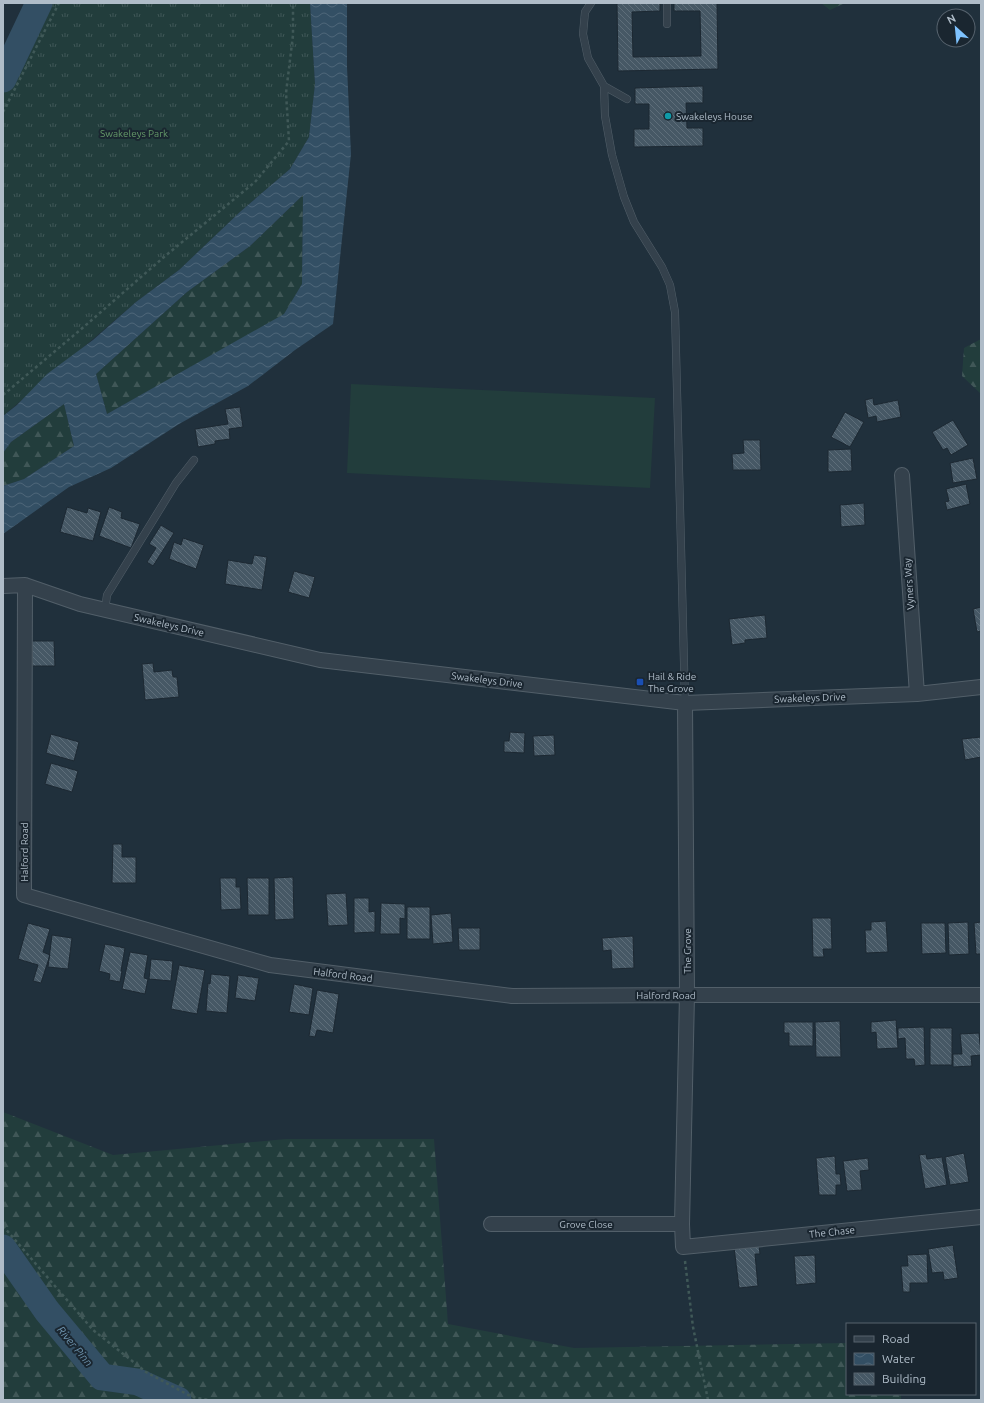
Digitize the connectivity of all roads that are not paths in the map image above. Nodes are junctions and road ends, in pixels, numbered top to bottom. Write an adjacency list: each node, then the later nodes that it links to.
1 (591, 3): 4 (lane)
2 (667, 3): 3 (lane)
3 (667, 24)
4 (604, 86): 5 (lane); 13 (lane)
5 (627, 99)
6 (194, 460): 10 (lane)
7 (902, 474): 12 (street, Vyners Way)
8 (24, 585): 9 (street, Swakeleys Drive); 10 (street, Swakeleys Drive); 14 (street, Halford Road)
9 (3, 586)
10 (105, 610): 13 (street, Swakeleys Drive)
11 (981, 687): 12 (street, Swakeleys Drive)
12 (917, 694): 13 (street, Swakeleys Drive)
13 (685, 703): 14 (street, The Grove)
14 (687, 995): 15 (street, Halford Road); 18 (street, The Grove)
15 (981, 995)
16 (981, 1217): 19 (street, The Chase)
17 (490, 1224): 18 (street, Grove Close)
18 (682, 1224): 19 (street, The Grove)
19 (683, 1246)

